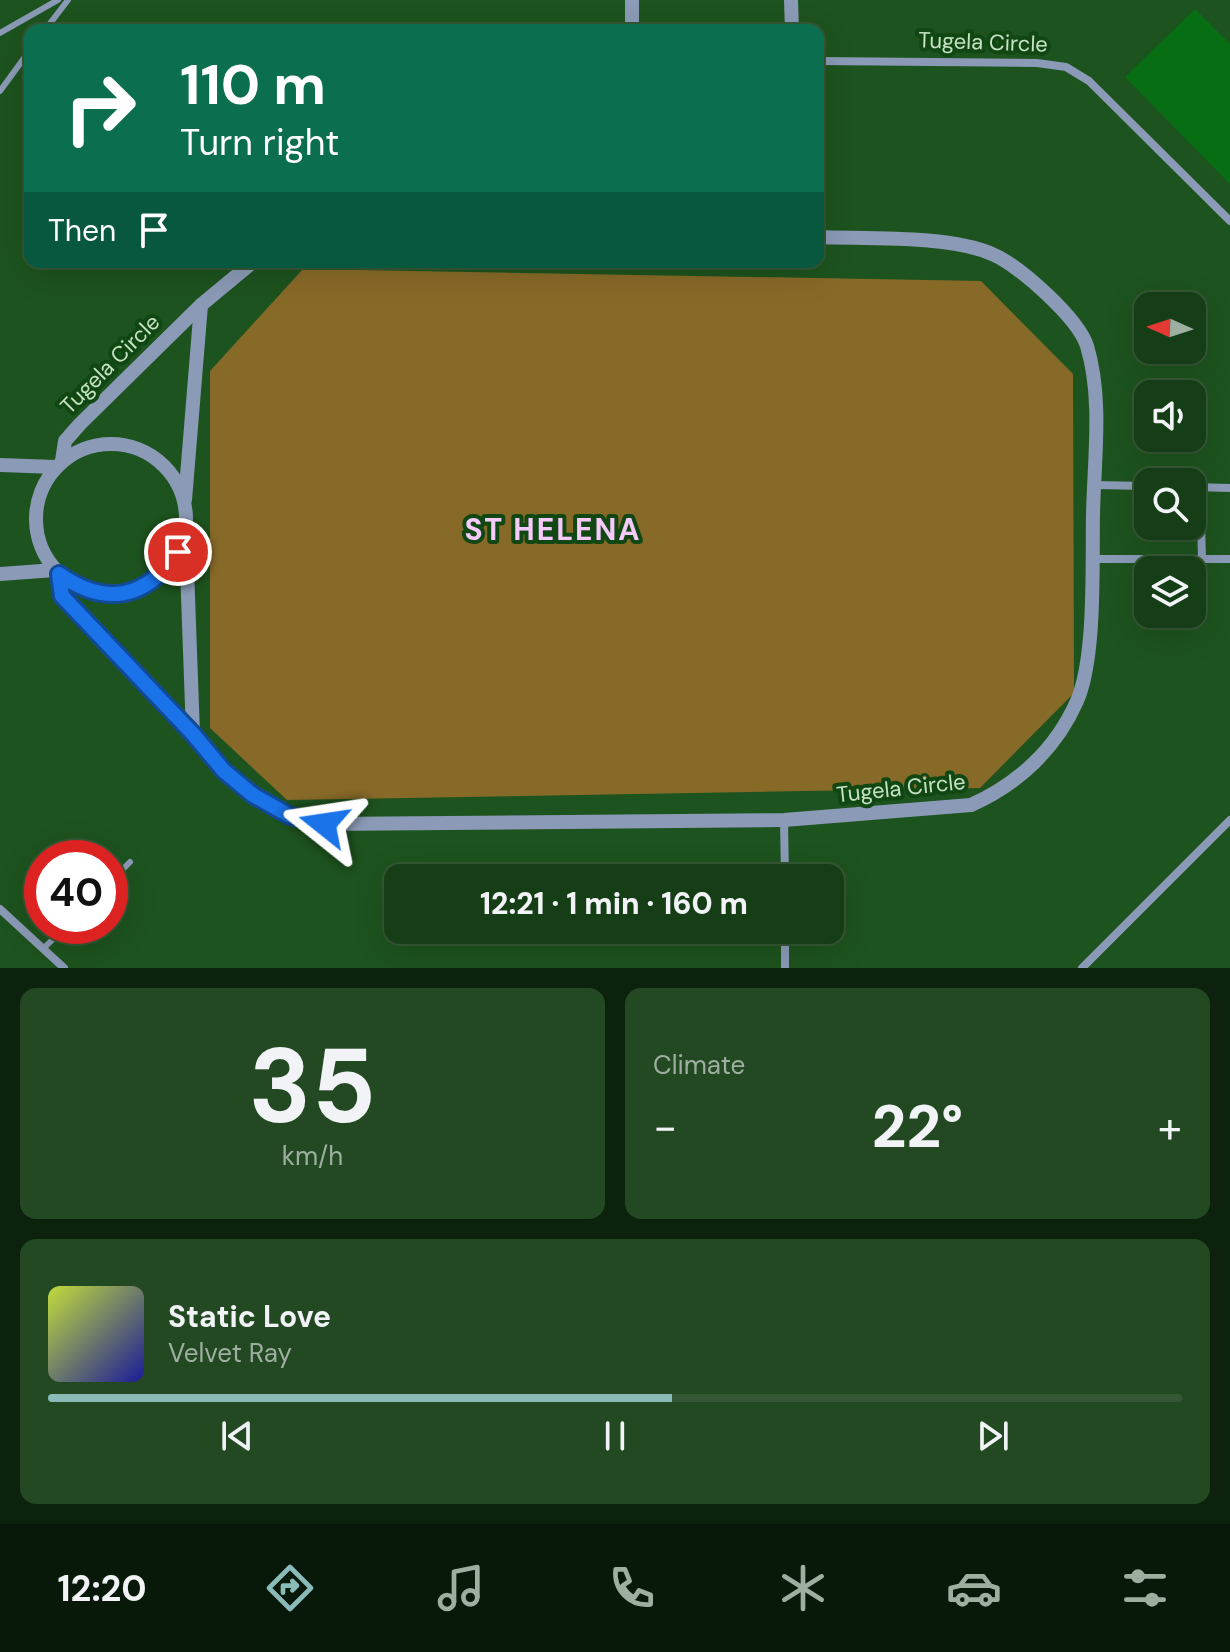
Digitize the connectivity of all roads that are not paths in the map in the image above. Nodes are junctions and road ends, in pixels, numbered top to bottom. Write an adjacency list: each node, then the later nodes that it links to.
1 (58, 0): 8 (lane)
2 (68, 0): 5 (lane)
3 (632, 0): 6 (street)
4 (791, 0): 7 (street)
5 (50, 24)
6 (632, 24)
7 (792, 24)
8 (0, 33)
9 (24, 58): 11 (lane)
10 (824, 61): 12 (street, Tugela Circle)
11 (0, 91)
12 (1230, 221)
13 (824, 237): 18 (street, Tugela Circle)
14 (246, 268): 15 (street, Tugela Circle)
15 (201, 305): 16 (street, Tugela Circle); 22 (street)
16 (59, 464): 17 (street); 22 (street); 28 (street)
17 (0, 465)
18 (1094, 485): 19 (street); 24 (street, Tugela Circle)
19 (1134, 486)
20 (1206, 487): 21 (street)
21 (1230, 488)
22 (184, 504): 23 (street)
23 (185, 529): 28 (street); 30 (street)
24 (1092, 559): 25 (street); 31 (street, Tugela Circle)
25 (1134, 559)
26 (1206, 559): 27 (street)
27 (1230, 559)
28 (57, 572): 29 (street); 30 (street, Tugela Circle)
29 (0, 574)
30 (193, 734): 31 (street, Tugela Circle)
31 (784, 820): 33 (street)
32 (1230, 820): 40 (street)
33 (785, 864)
34 (0, 909): 37 (street)
35 (48, 944): 37 (lane)
36 (785, 944): 39 (street)
37 (43, 949): 38 (street)
38 (64, 968)
39 (785, 968)
40 (1082, 968)

